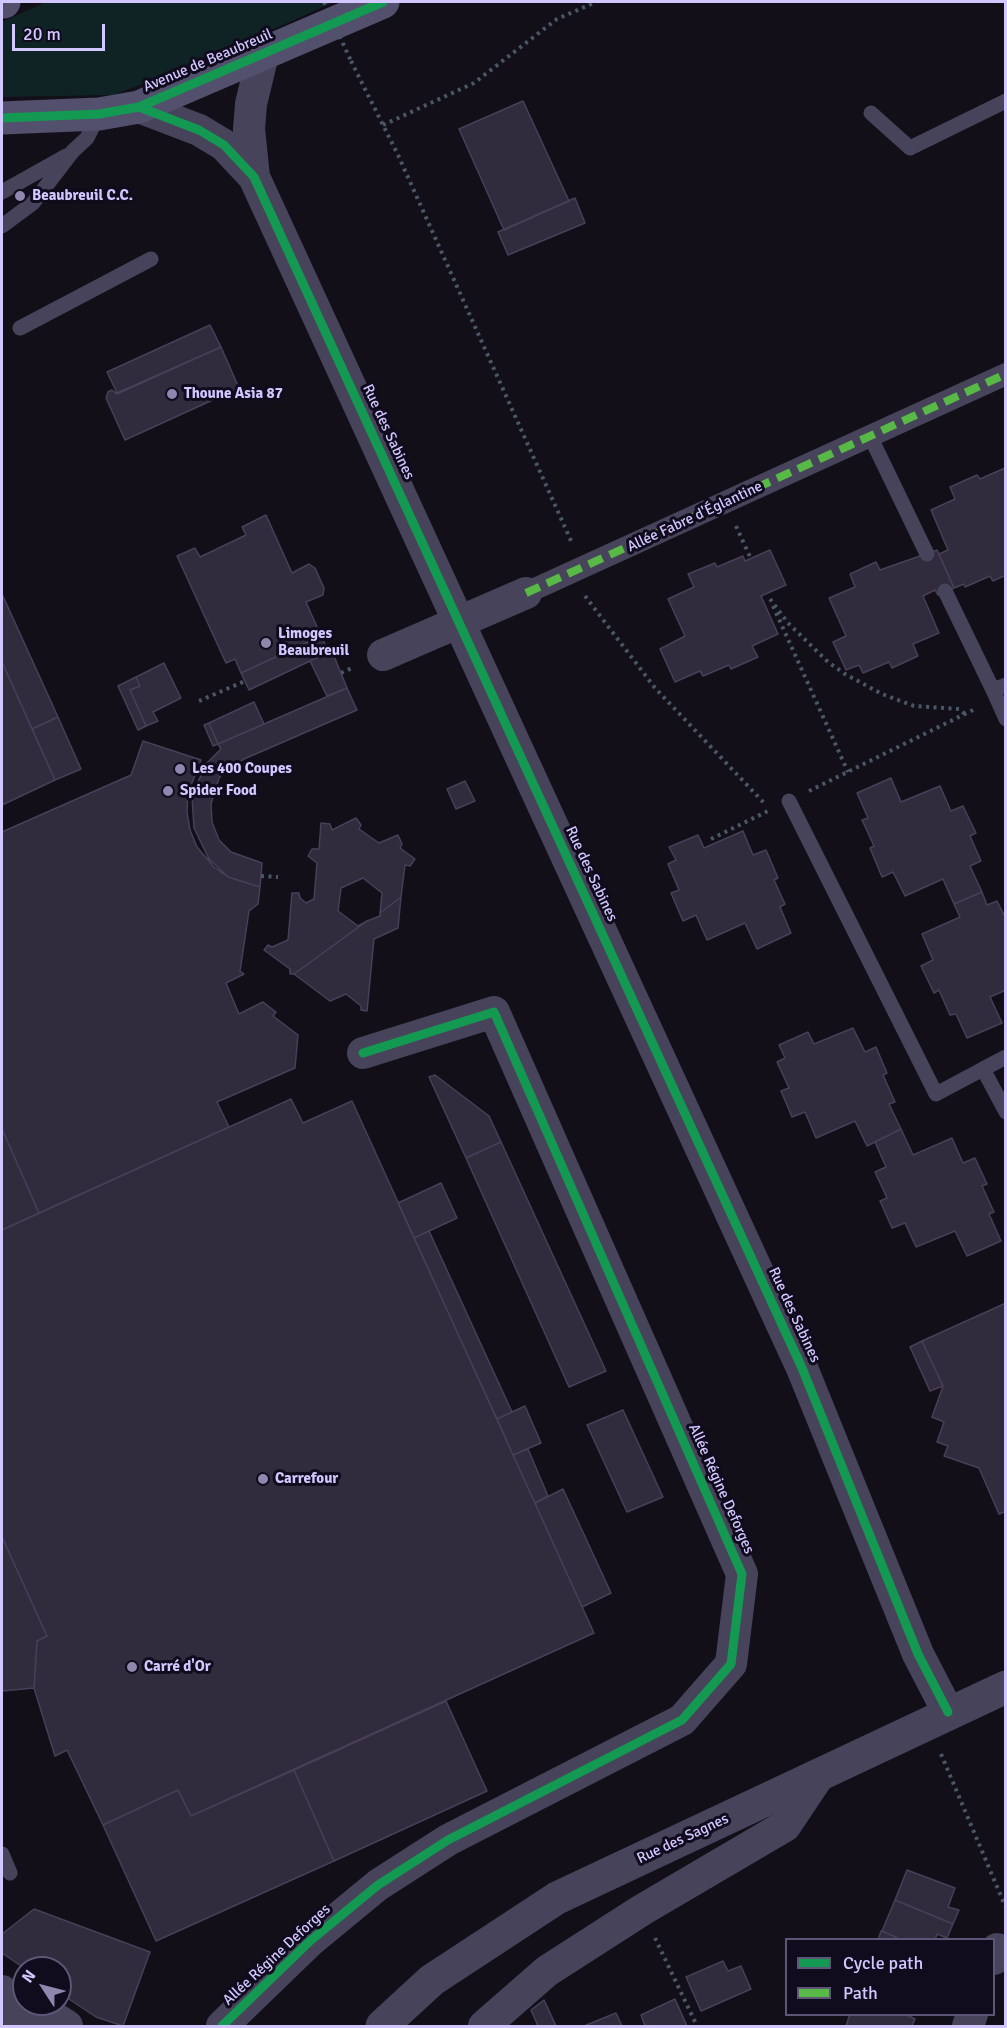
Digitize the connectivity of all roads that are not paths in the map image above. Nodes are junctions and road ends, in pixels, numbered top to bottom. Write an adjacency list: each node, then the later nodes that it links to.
1 (383, 2): 2 (main road, Avenue de Beaubreuil)
2 (263, 54): 4 (main road, Avenue de Beaubreuil); 9 (street, Rue des Sabines)
3 (1005, 101): 5 (lane)
4 (139, 107): 6 (main road, Avenue de Beaubreuil); 9 (street, Rue des Sabines)
5 (871, 113)
6 (99, 114): 7 (main road, Avenue de Beaubreuil); 8 (lane)
7 (2, 118)
8 (74, 152): 10 (lane); 11 (lane)
9 (254, 177): 28 (street, Rue des Sabines)
10 (2, 192)
11 (2, 226)
12 (151, 259): 13 (lane)
13 (20, 328)
14 (1005, 374): 15 (street, Allée Fabre d'Églantine)
15 (870, 436): 16 (lane); 18 (street, Allée Fabre d'Églantine)
16 (927, 554)
17 (945, 591): 20 (lane)
18 (526, 593): 19 (street, Allée Fabre d'Églantine, bridge)
19 (383, 655)
20 (998, 691): 21 (lane)
21 (1005, 719)
22 (789, 801): 25 (lane)
23 (363, 1053): 36 (street, Allée Régine Deforges)
24 (1005, 1057): 25 (lane)
25 (983, 1069): 26 (lane)
26 (1005, 1112)
27 (1005, 1687): 28 (street, Rue des Sagnes)
28 (948, 1712): 29 (street, Rue des Sagnes)
29 (817, 1778): 37 (street, Rue des Sagnes); 38 (street)
30 (2, 1854): 31 (lane)
31 (10, 1873)
32 (2, 1990): 34 (street)
33 (52, 2016): 35 (street)
34 (23, 2026)
35 (67, 2026)
36 (222, 2026)
37 (382, 2026)
38 (484, 2026)

